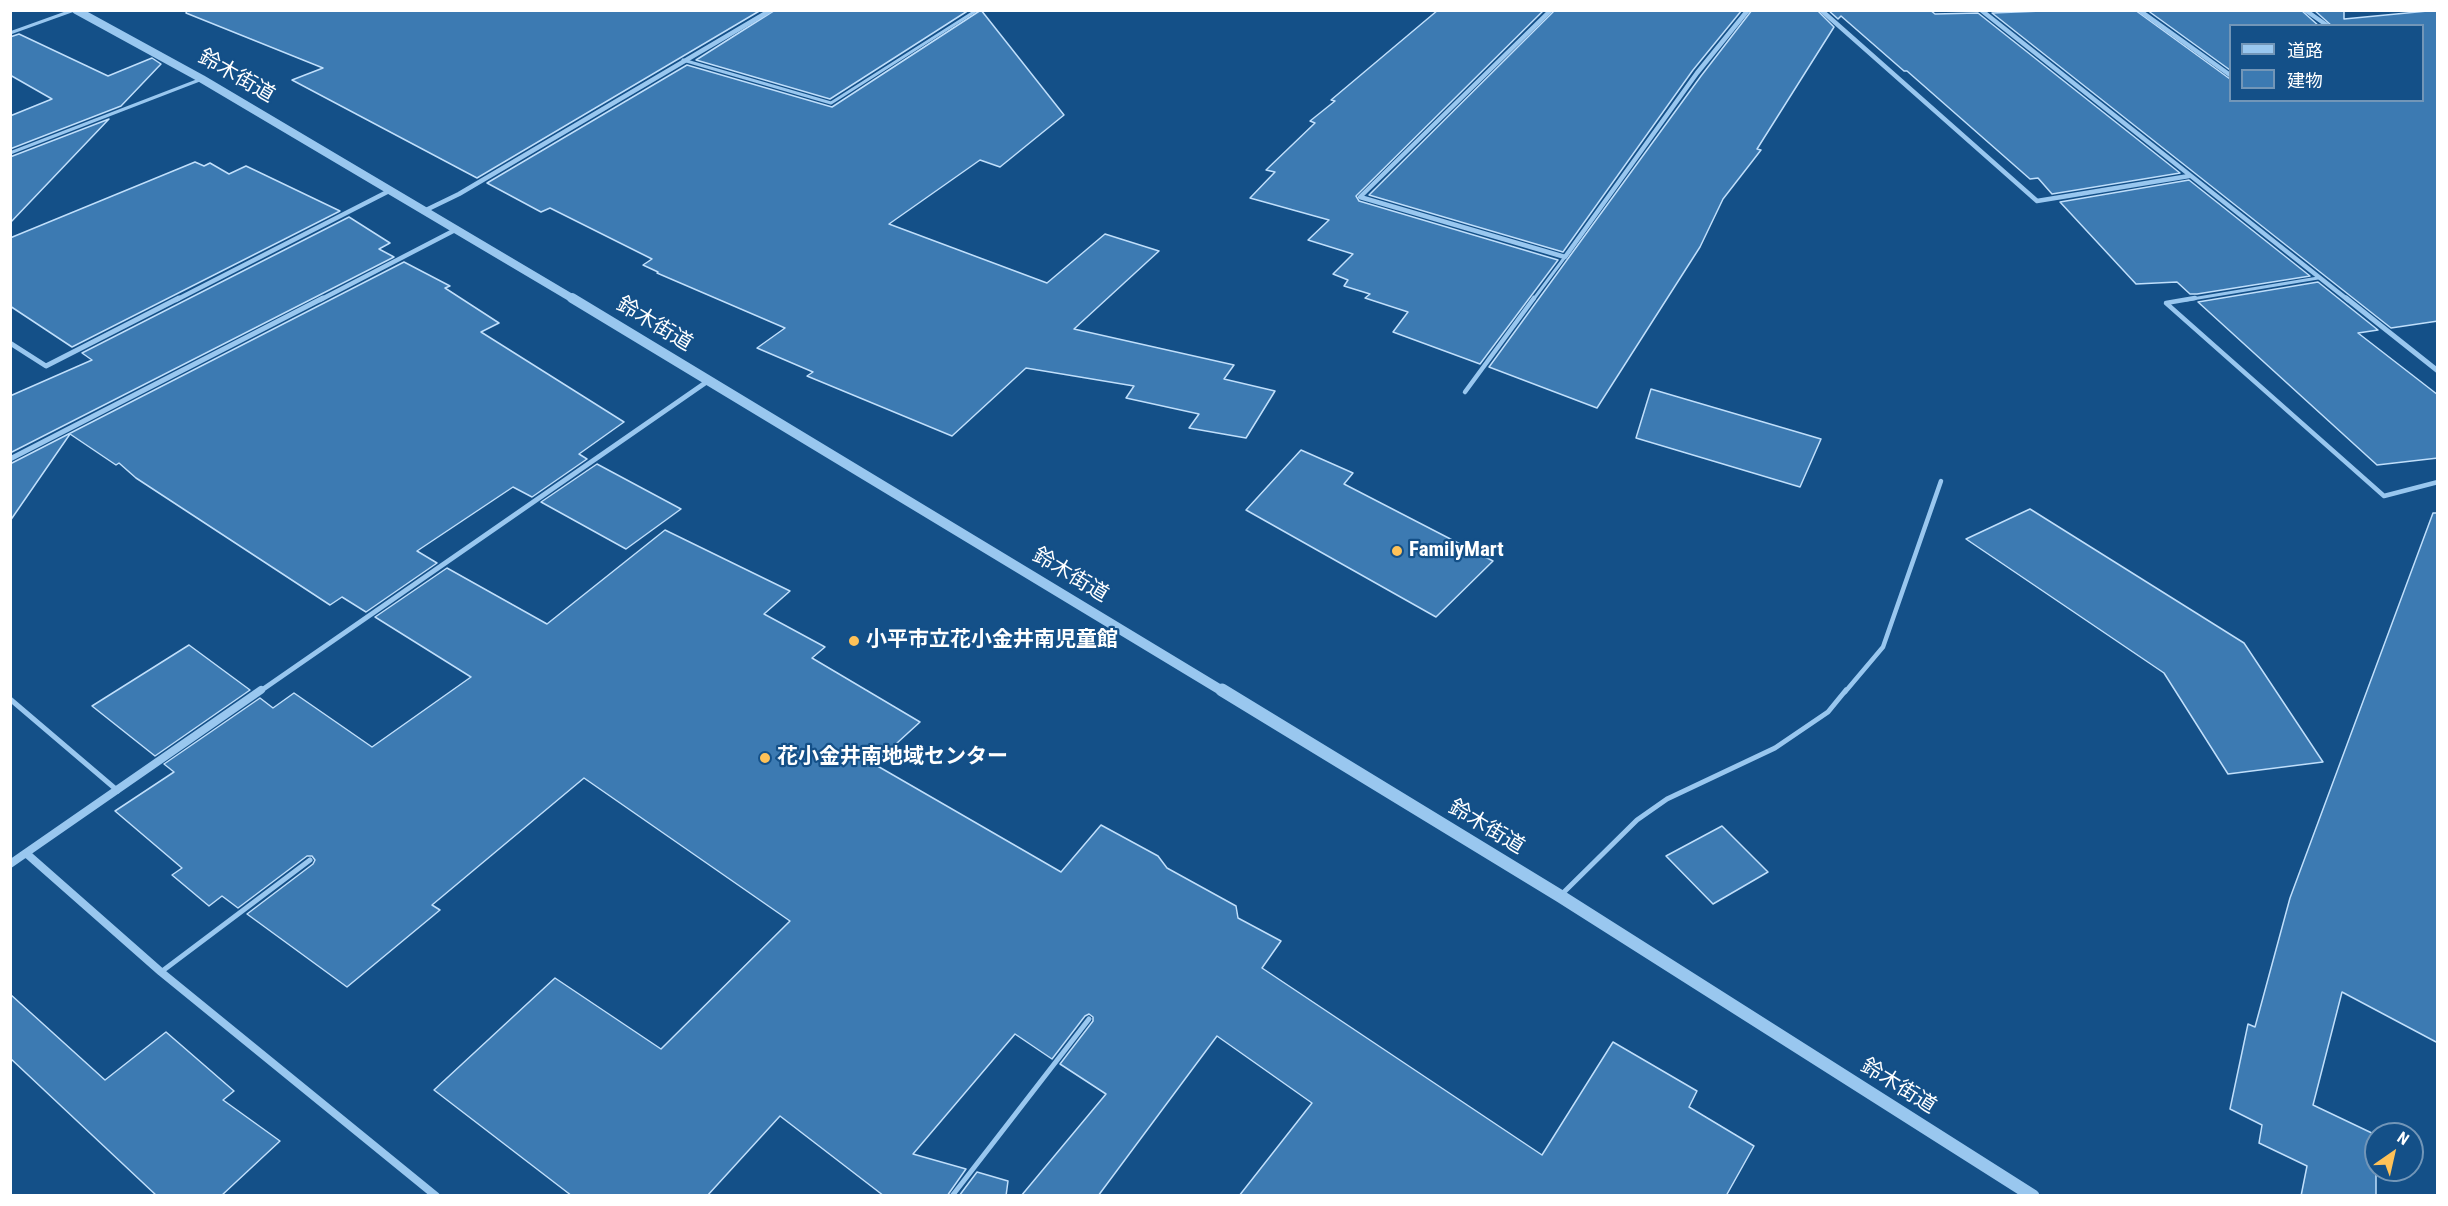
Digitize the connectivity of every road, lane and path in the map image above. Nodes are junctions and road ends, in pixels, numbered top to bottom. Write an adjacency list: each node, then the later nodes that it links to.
1 (75, 10): 11 (lane); 14 (street, 鈴木街道)
2 (771, 10): 12 (street)
3 (977, 10): 12 (lane)
4 (1551, 10): 20 (street)
5 (1748, 10): 20 (street)
6 (1821, 10): 16 (street)
7 (1981, 10): 16 (street)
8 (2139, 10): 13 (street)
9 (2305, 10): 10 (street)
10 (2325, 24)
11 (10, 33)
12 (683, 60): 18 (street)
13 (2229, 74)
14 (202, 79): 15 (lane); 17 (street, 鈴木街道)
15 (10, 153)
16 (2189, 176): 21 (street)
17 (391, 190): 18 (street, 鈴木街道); 22 (street)
18 (426, 210): 19 (street, 鈴木街道)
19 (457, 229): 24 (street, 鈴木街道); 26 (street)
20 (1565, 257): 25 (lane)
21 (2318, 278): 23 (street); 28 (lane)
22 (10, 343)
23 (2438, 371)
24 (708, 381): 30 (street); 34 (street, 鈴木街道)
25 (1465, 392)
26 (10, 459)
27 (1941, 481): 34 (lane)
28 (2438, 482)
29 (10, 699): 30 (lane)
30 (118, 791): 31 (street)
31 (27, 854): 33 (street); 35 (street)
32 (310, 860): 35 (lane)
33 (10, 864)
34 (1560, 896): 39 (street, 鈴木街道)
35 (161, 972): 37 (street)
36 (1089, 1019): 38 (lane)
37 (436, 1196)
38 (952, 1196)
39 (2033, 1196)

